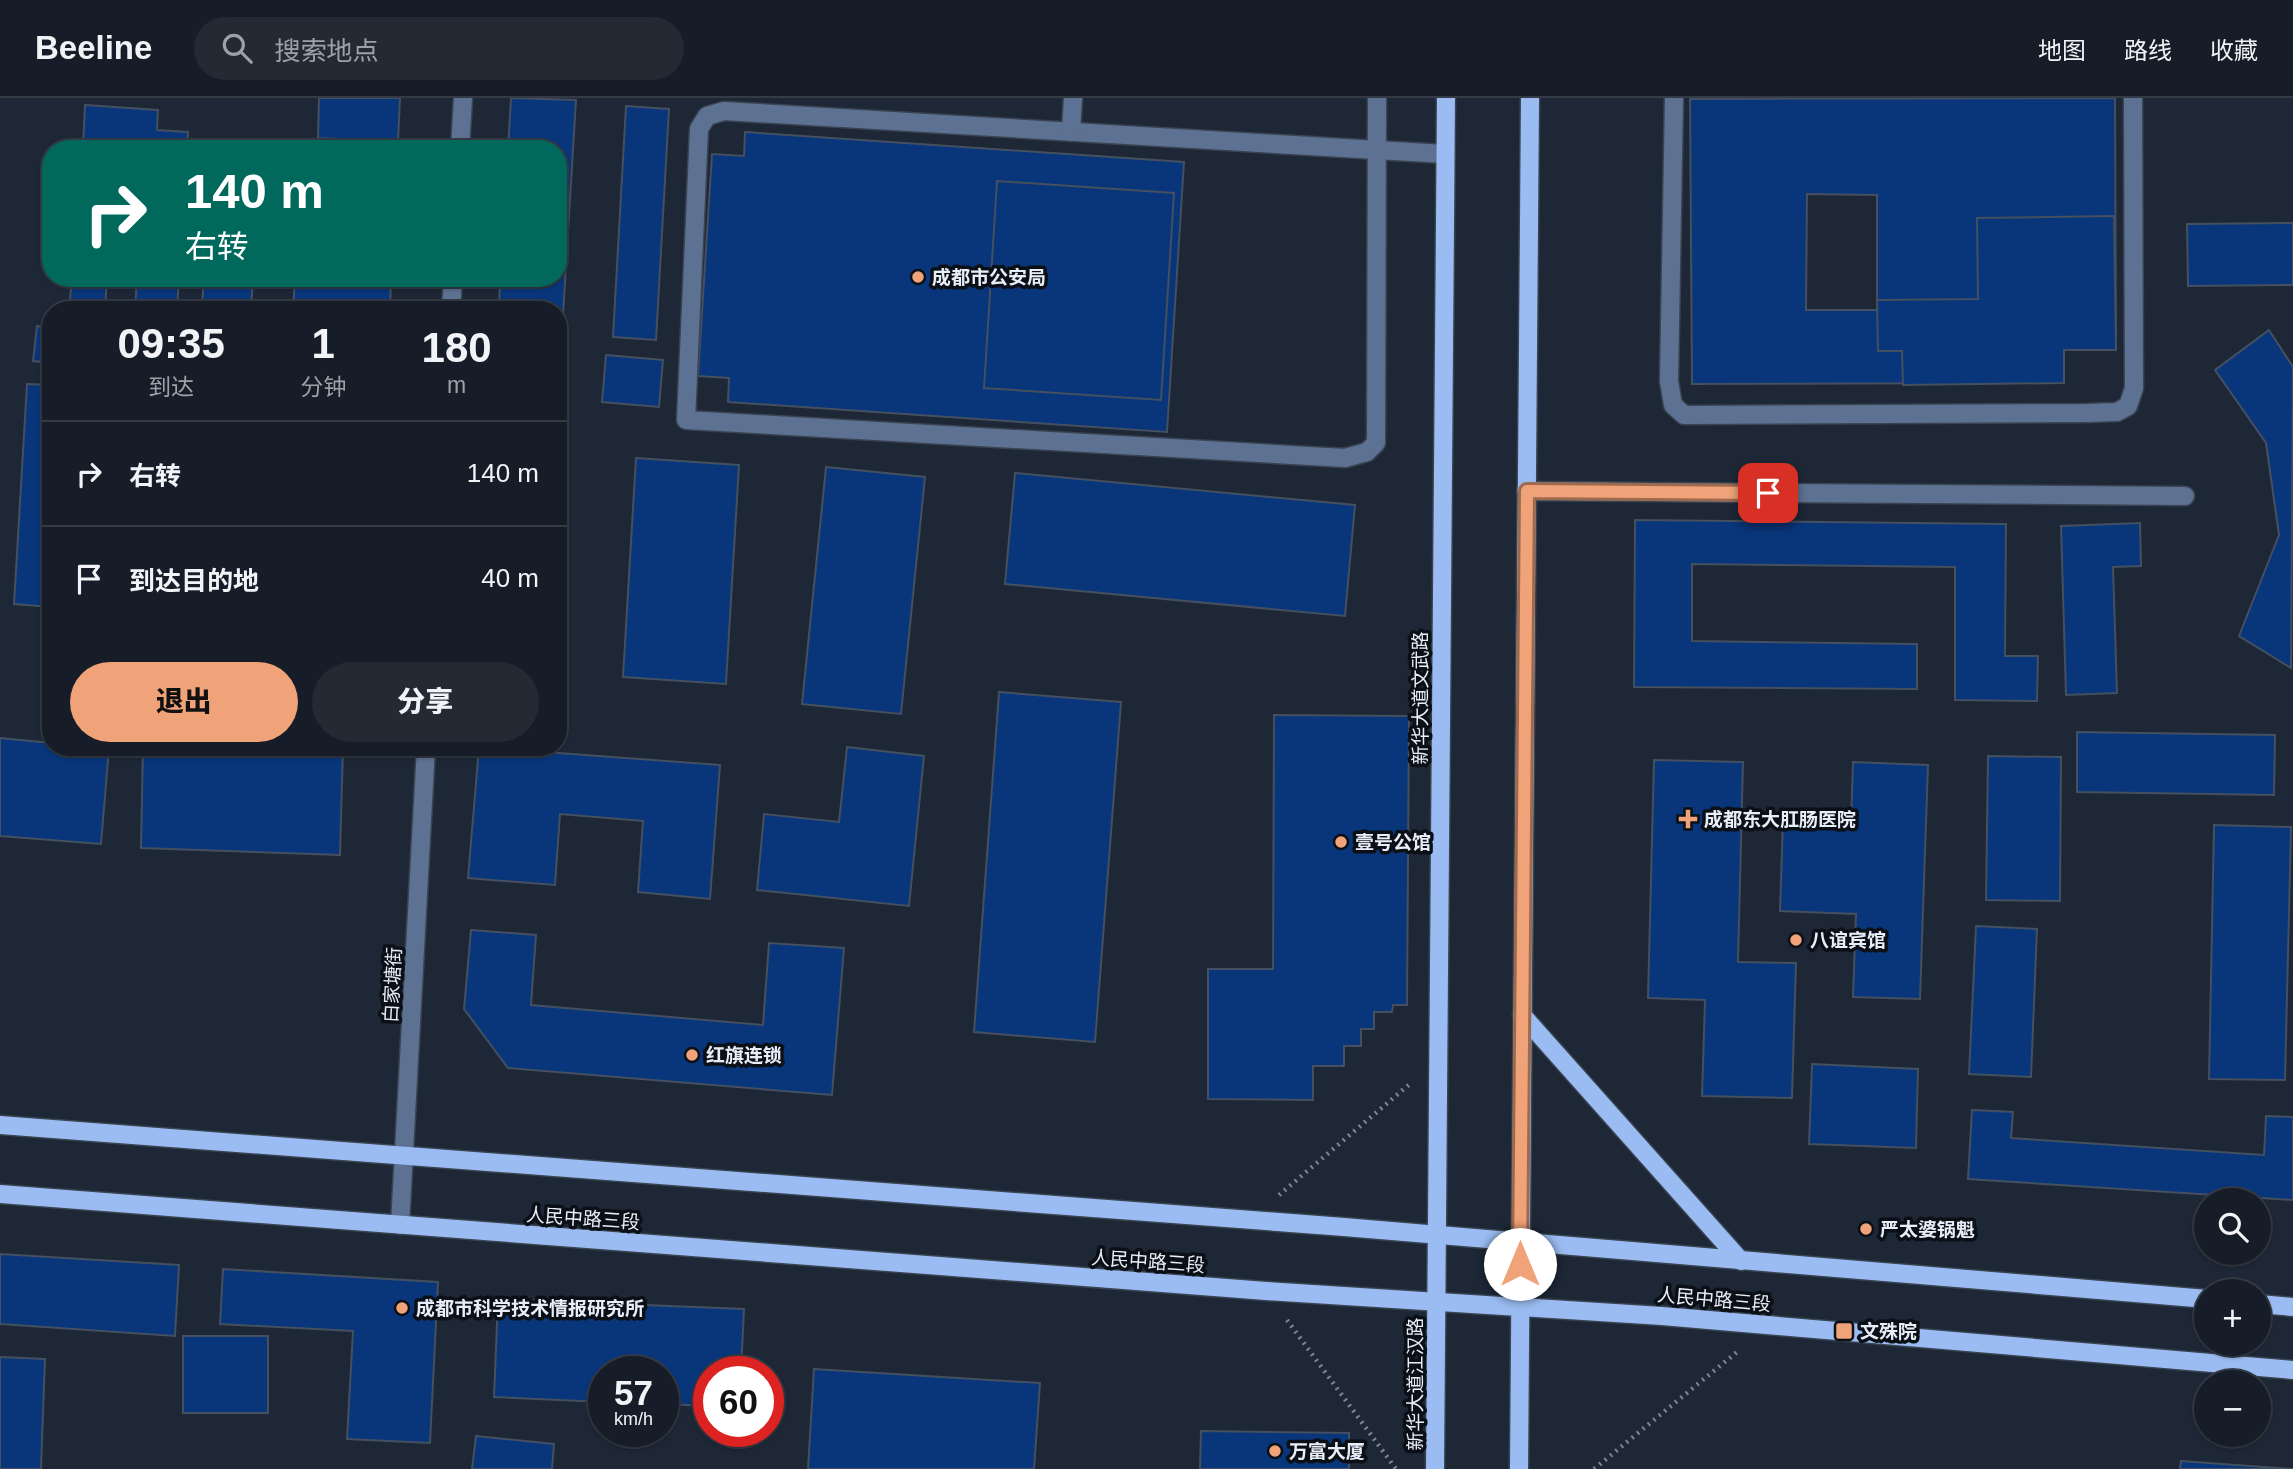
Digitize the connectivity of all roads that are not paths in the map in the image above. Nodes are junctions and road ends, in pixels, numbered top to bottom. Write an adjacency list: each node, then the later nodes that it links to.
1 (463, 98): 9 (street)
2 (1073, 98): 8 (street)
3 (1377, 98): 10 (street)
4 (1446, 98): 11 (main road, 新华大道文武路)
5 (1530, 98): 12 (main road)
6 (1674, 98): 7 (street)
7 (2133, 98)
8 (1071, 132): 10 (street); 10 (street)
9 (461, 140)
10 (1377, 150): 11 (street)
11 (1446, 154): 20 (main road, 新华大道文武路)
12 (1527, 491): 13 (street); 15 (main road)
13 (2185, 496)
14 (425, 756): 17 (street, 白家塘街)
15 (1522, 1015): 21 (main road); 22 (main road)
16 (0, 1125): 17 (main road, 人民中路三段)
17 (403, 1155): 19 (street, 白家塘街); 20 (main road, 人民中路三段)
18 (0, 1194): 19 (main road, 人民中路三段)
19 (400, 1225): 24 (main road, 人民中路三段)
20 (1437, 1236): 21 (main road, 人民中路三段); 24 (main road, 新华大道文武路)
21 (1520, 1244): 22 (main road, 人民中路三段); 25 (main road)
22 (1741, 1261): 23 (main road, 人民中路三段)
23 (2194, 1298)
24 (1437, 1299): 25 (main road, 人民中路三段); 29 (main road, 新华大道江汉路)
25 (1520, 1305): 28 (main road, 人民中路三段); 30 (main road)
26 (2271, 1305): 27 (main road)
27 (2293, 1307)
28 (2293, 1370)
29 (1435, 1469)
30 (1519, 1469)

